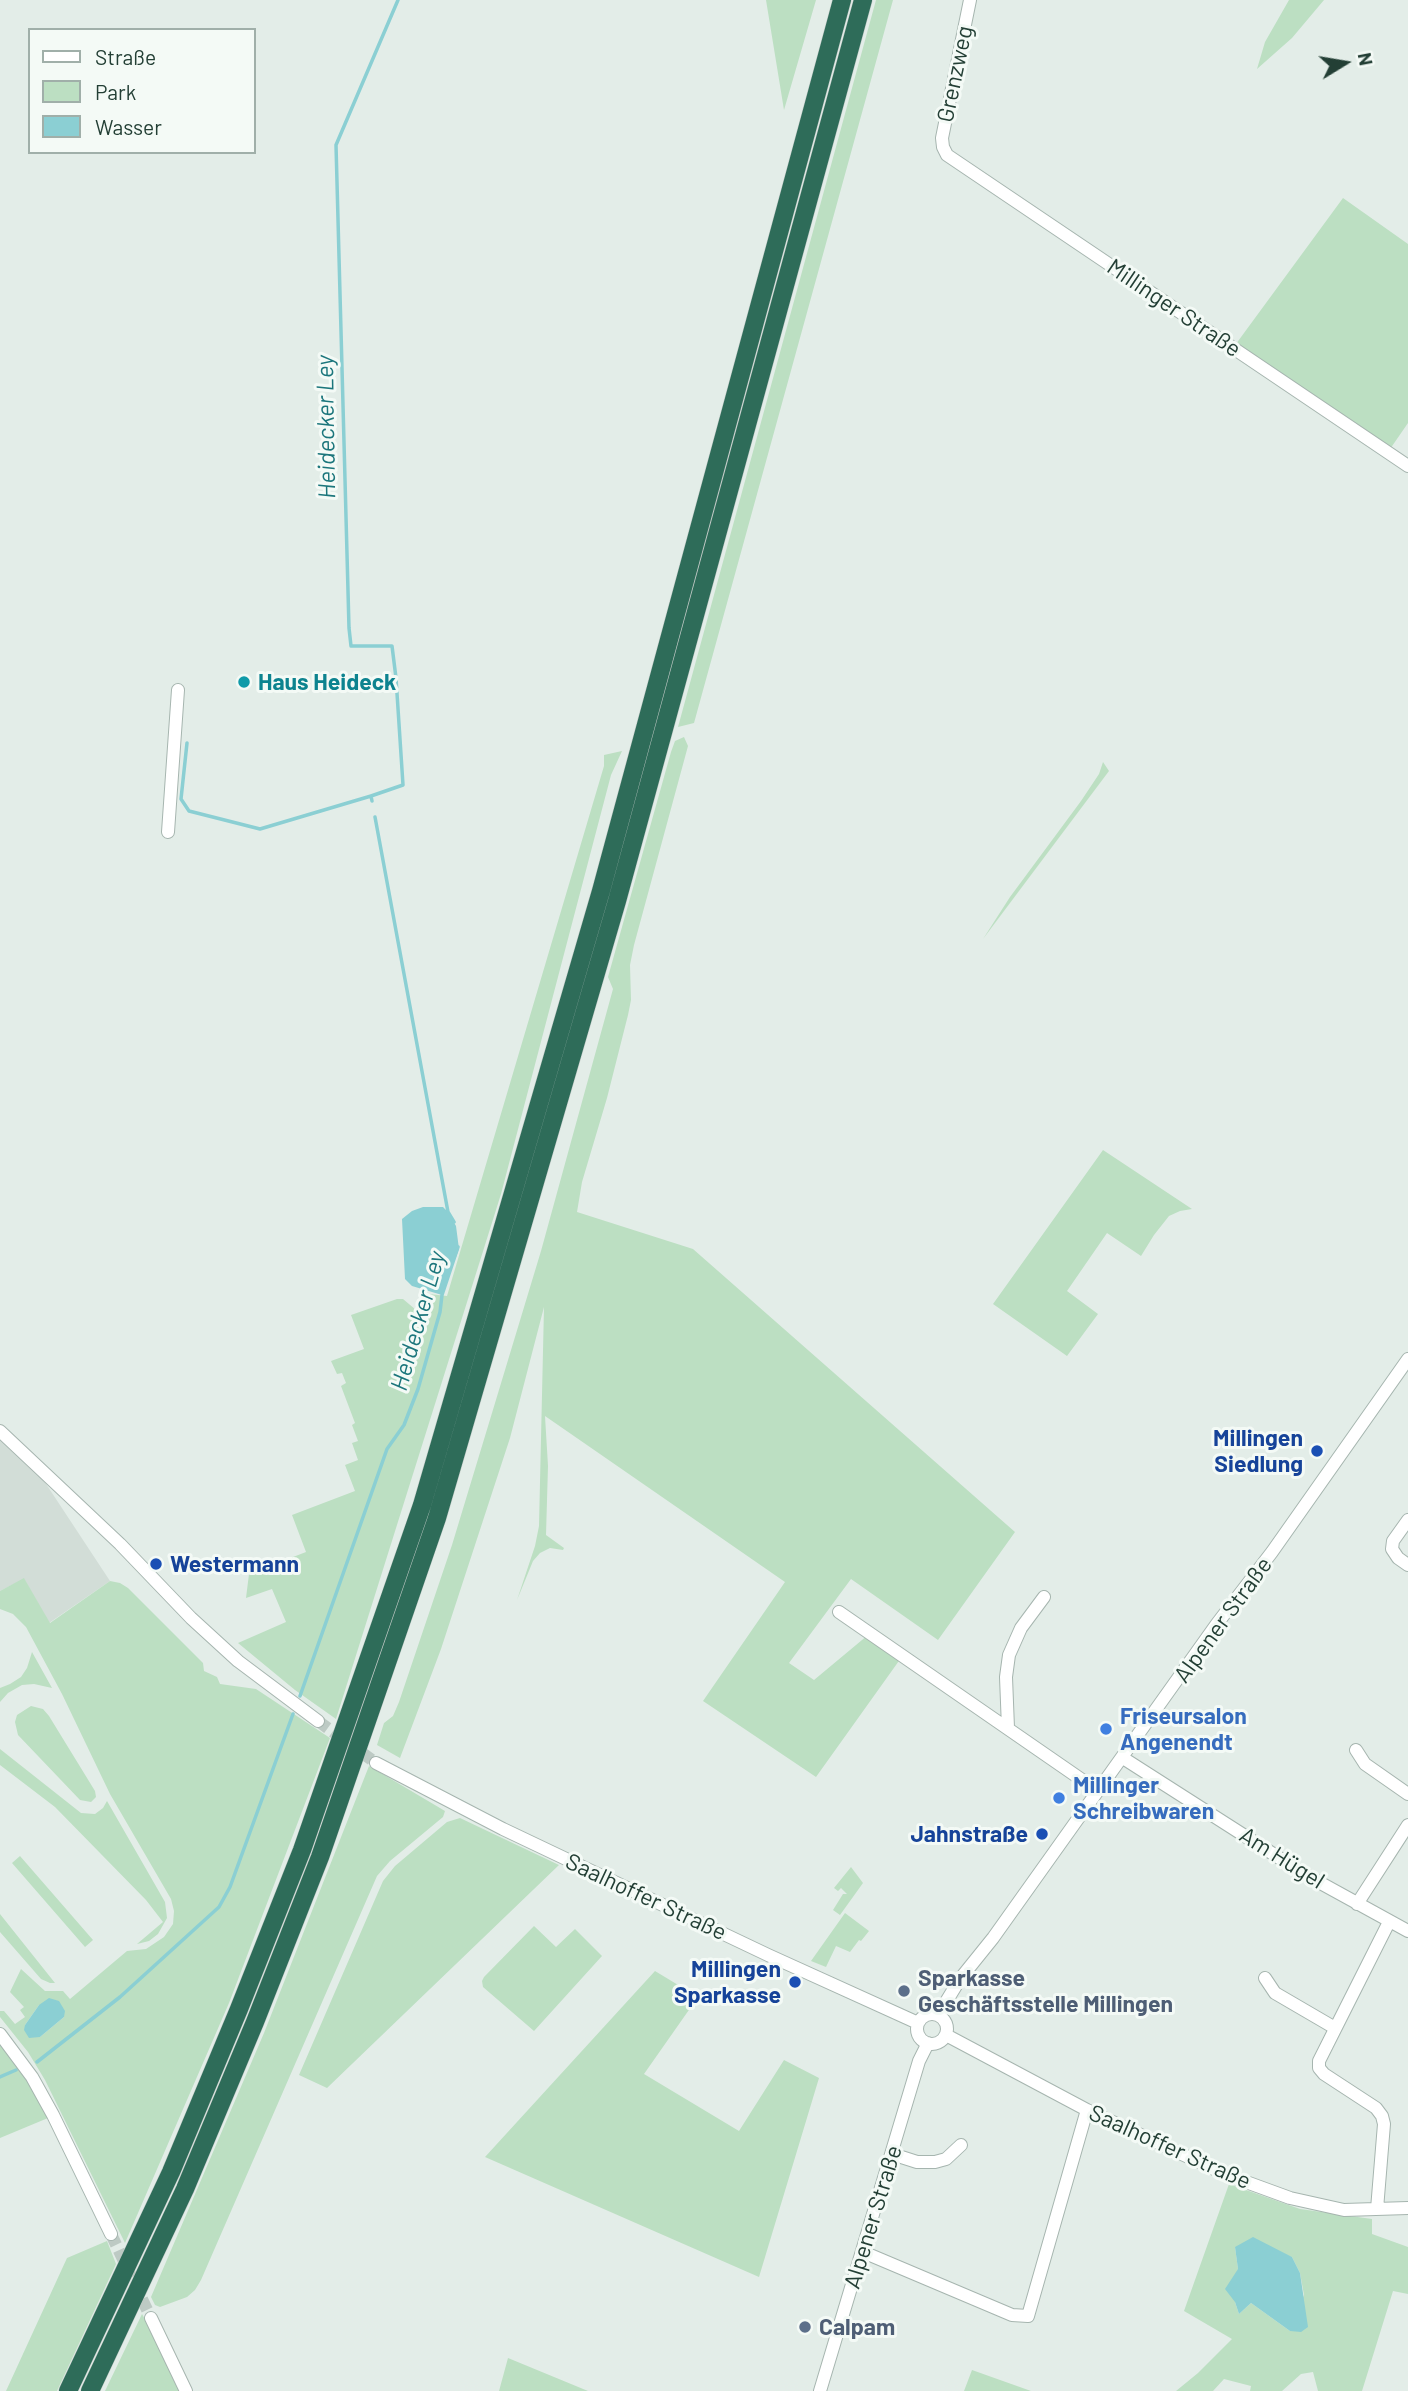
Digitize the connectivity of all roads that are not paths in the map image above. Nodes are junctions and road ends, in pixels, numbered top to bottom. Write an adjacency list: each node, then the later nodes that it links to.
1 (842, 0): 40 (highway)
2 (863, 0): 41 (highway)
3 (970, 0): 4 (street, Grenzweg)
4 (943, 147): 5 (street, Millinger Straße)
5 (1408, 466)
6 (178, 690): 7 (street)
7 (168, 832)
8 (1408, 1359): 17 (street, Alpener Straße)
9 (0, 1431): 14 (street)
10 (1408, 1520): 11 (street)
11 (1408, 1565)
12 (1044, 1597): 15 (street)
13 (839, 1612): 15 (street)
14 (318, 1721)
15 (1007, 1728): 19 (street)
16 (1356, 1750): 20 (street)
17 (1123, 1758): 19 (street, Alpener Straße); 22 (street, Am Hügel)
18 (376, 1763): 27 (street, Saalhoffer Straße)
19 (1098, 1791): 26 (street, Alpener Straße)
20 (1408, 1794)
21 (1408, 1825): 22 (street)
22 (1357, 1904): 23 (street, Am Hügel)
23 (1389, 1922): 24 (street, Am Hügel); 28 (street)
24 (1408, 1931)
25 (1265, 1978): 28 (street)
26 (938, 2015): 27 (street); 30 (street)
27 (918, 2023): 31 (street)
28 (1335, 2028): 36 (street)
29 (0, 2034): 37 (street)
30 (946, 2035): 31 (street); 32 (street, Saalhoffer Straße)
31 (928, 2043): 34 (street, Alpener Straße)
32 (1087, 2110): 36 (street, Saalhoffer Straße); 38 (street)
33 (961, 2145): 34 (street)
34 (892, 2154): 38 (street, Alpener Straße)
35 (1408, 2208): 36 (street, Saalhoffer Straße)
36 (1377, 2209)
37 (111, 2235)
38 (863, 2252): 43 (street, Alpener Straße)
39 (151, 2318): 42 (street)
40 (68, 2391)
41 (90, 2391)
42 (186, 2391)
43 (820, 2391)

